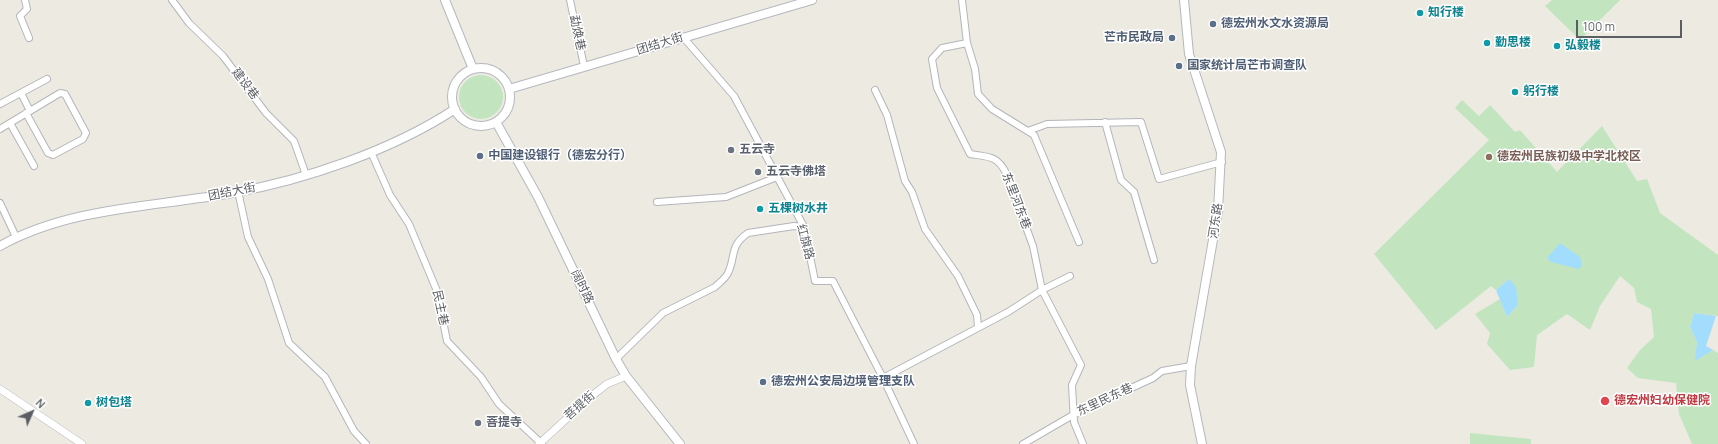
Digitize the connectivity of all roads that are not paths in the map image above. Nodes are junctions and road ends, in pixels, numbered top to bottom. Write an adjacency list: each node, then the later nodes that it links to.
1 (24, 0): 9 (street)
2 (172, 0): 28 (street, 建设巷)
3 (445, 0): 12 (main road)
4 (570, 0): 11 (street, 勐焕巷)
5 (812, 0): 8 (main road, 团结大街)
6 (962, 0): 10 (street)
7 (1184, 0): 26 (main road, 河东路)
8 (683, 37): 11 (main road, 团结大街); 29 (street, 红旗路)
9 (29, 38)
10 (967, 43): 24 (street); 39 (street, 东里河东巷)
11 (584, 66): 14 (main road, 团结大街)
12 (472, 69): 14 (main road); 18 (main road)
13 (47, 79): 16 (street)
14 (509, 89): 20 (main road)
15 (875, 90): 40 (street)
16 (21, 93): 17 (street); 19 (street)
17 (0, 104)
18 (455, 109): 20 (main road); 25 (main road, 团结大街)
19 (28, 112): 19 (street); 22 (street)
20 (496, 122): 41 (main road, 阔时路)
21 (1105, 122): 24 (street); 26 (street); 37 (street)
22 (10, 123): 23 (street); 27 (street)
23 (0, 129)
24 (1028, 131): 35 (street)
25 (371, 152): 28 (main road, 团结大街); 49 (street, 民主巷)
26 (1222, 162): 42 (main road, 河东路)
27 (34, 166)
28 (306, 175): 30 (main road, 团结大街)
29 (777, 177): 31 (street); 33 (street, 红旗路)
30 (238, 192): 34 (main road, 团结大街); 48 (street)
31 (657, 202)
32 (0, 203): 34 (street)
33 (804, 227): 41 (street); 44 (street, 红旗路)
34 (16, 237): 36 (main road, 团结大街)
35 (1079, 242)
36 (0, 246)
37 (1154, 260)
38 (1070, 276): 39 (street)
39 (1042, 290): 40 (street); 46 (street, 东里河东巷)
40 (978, 327): 44 (street)
41 (616, 359): 43 (main road, 阔时路)
42 (1191, 366): 46 (street, 东里民东巷); 54 (main road, 河东路)
43 (626, 376): 49 (street, 菩提街); 50 (main road, 阔时路)
44 (883, 378): 51 (street, 红旗路)
45 (0, 389): 47 (street)
46 (1073, 414): 52 (street, 东里民东巷); 53 (street, 东里河东巷)
47 (82, 444)
48 (366, 444)
49 (541, 444)
50 (680, 444)
51 (914, 444)
52 (1024, 444)
53 (1083, 444)
54 (1202, 444)

